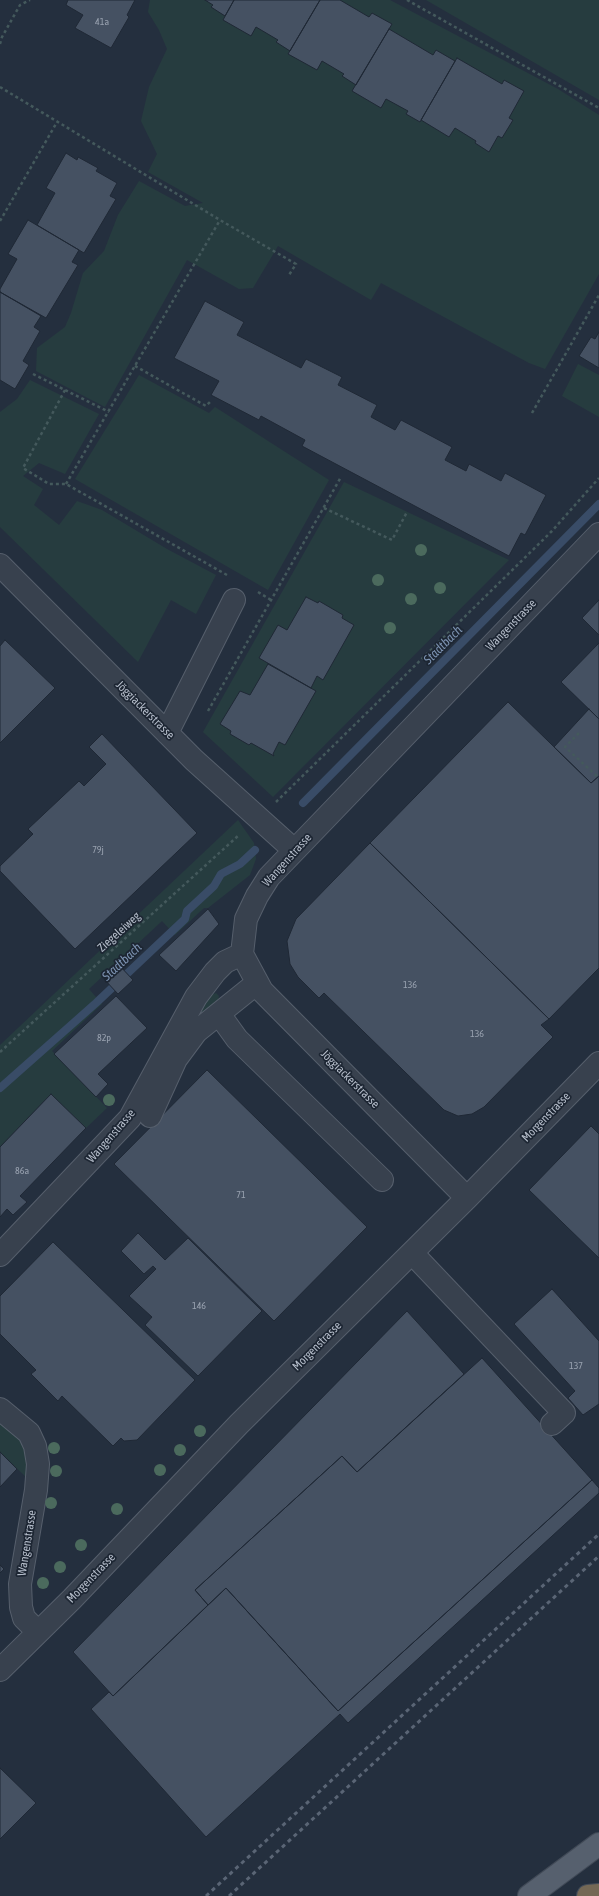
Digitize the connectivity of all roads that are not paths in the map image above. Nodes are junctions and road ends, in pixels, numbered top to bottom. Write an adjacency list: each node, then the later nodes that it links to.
1 (599, 534): 5 (street, Wangenstrasse)
2 (0, 565): 4 (street, Jöggiackerstrasse)
3 (243, 594): 4 (street)
4 (167, 733): 5 (street, Jöggiackerstrasse)
5 (294, 850): 6 (street, Wangenstrasse)
6 (242, 954): 7 (street, Jöggiackerstrasse); 14 (street, Wangenstrasse)
7 (257, 983): 8 (street); 12 (street, Jöggiackerstrasse)
8 (219, 1014): 10 (street); 11 (street)
9 (599, 1063): 12 (street, Morgenstrasse)
10 (150, 1116)
11 (382, 1180)
12 (467, 1198): 13 (street, Morgenstrasse)
13 (412, 1252): 16 (street); 17 (street, Morgenstrasse)
14 (0, 1255)
15 (0, 1410): 17 (street, Wangenstrasse)
16 (552, 1424)
17 (38, 1632): 18 (street)
18 (0, 1670)
19 (599, 1844): 21 (main road)
20 (599, 1895): 22 (highway)
21 (529, 1896)
22 (588, 1896)

